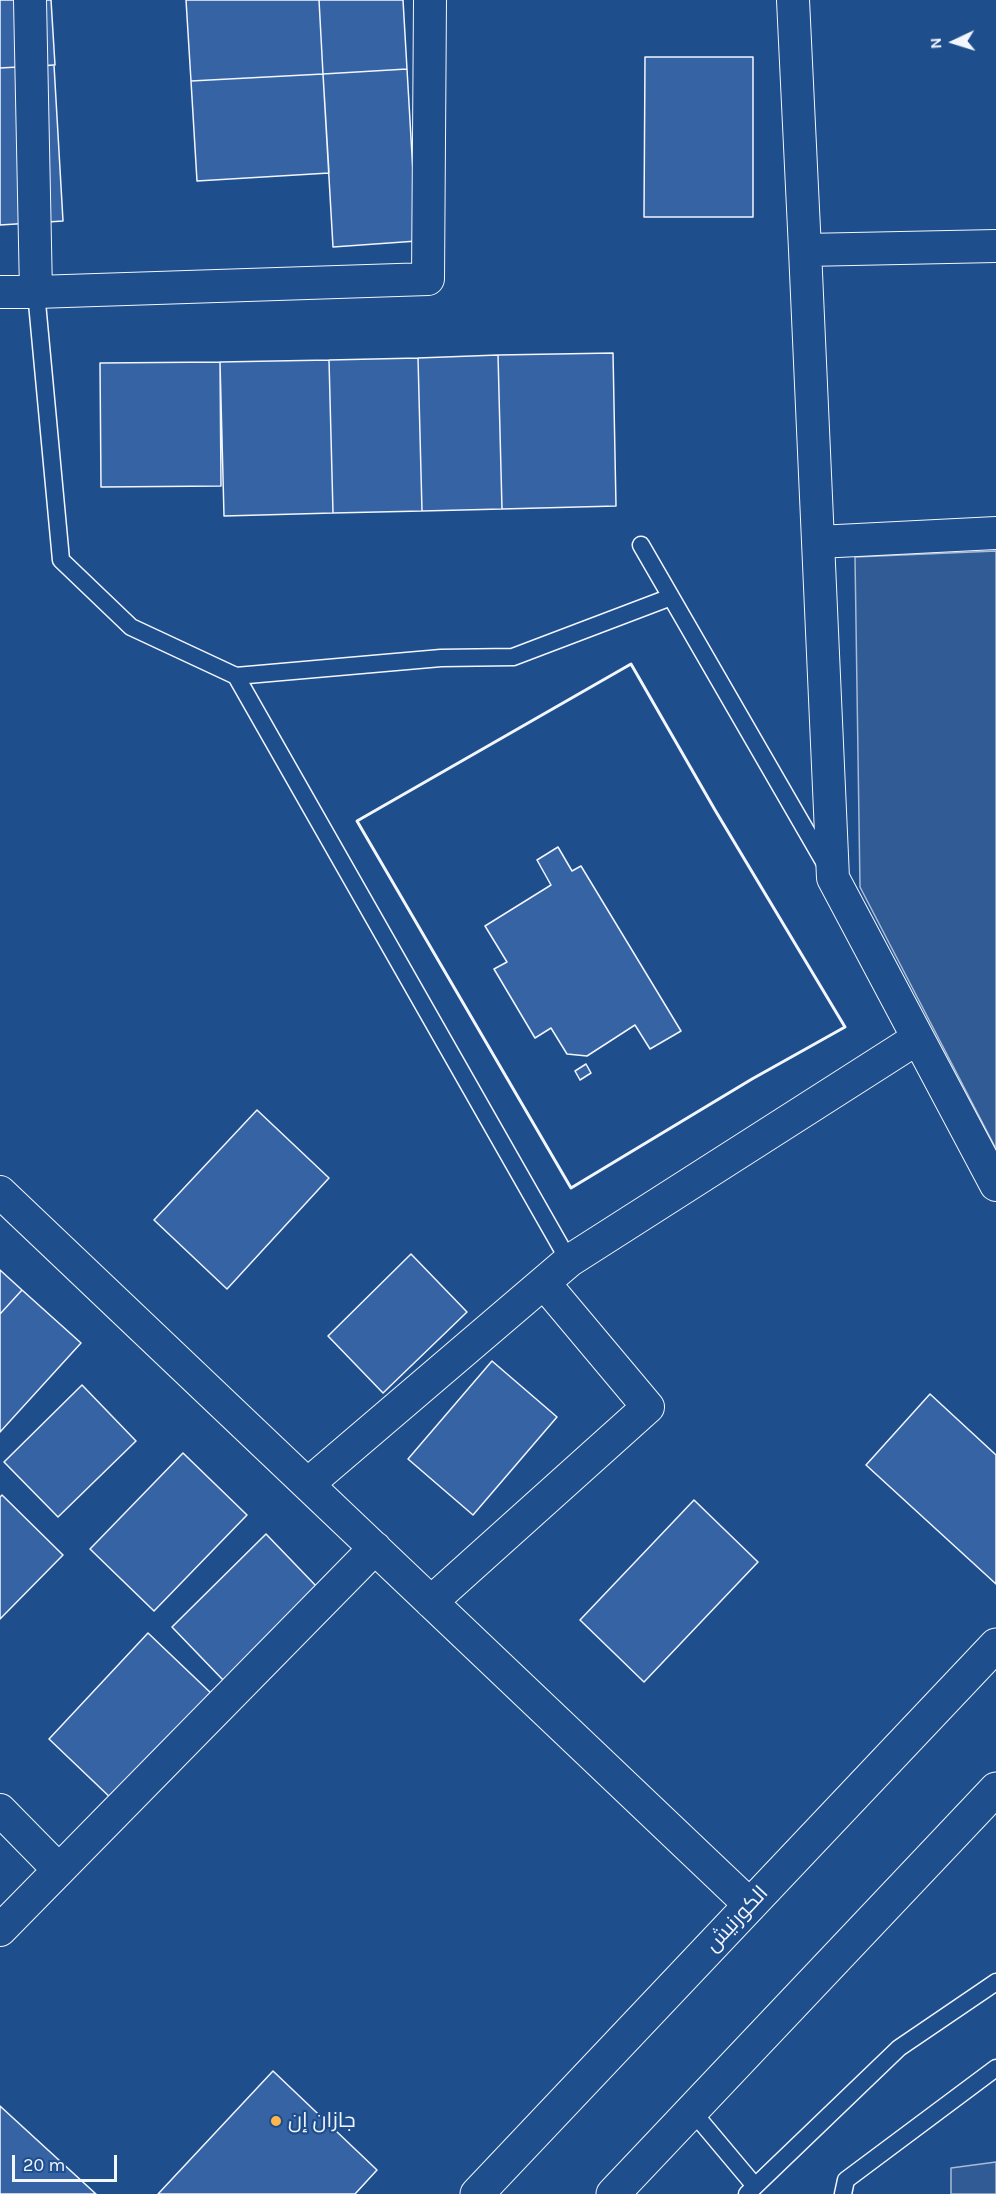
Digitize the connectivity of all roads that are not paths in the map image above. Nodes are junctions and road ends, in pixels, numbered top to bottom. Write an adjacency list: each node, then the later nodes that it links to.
1 (30, 0): 7 (street)
2 (430, 0): 7 (street)
3 (793, 0): 5 (street)
4 (996, 246): 5 (street)
5 (805, 250): 9 (street)
6 (0, 292): 7 (street)
7 (36, 292): 12 (lane)
8 (996, 534): 9 (street)
9 (818, 542): 13 (street)
10 (641, 546): 11 (lane)
11 (671, 597): 12 (lane); 13 (lane)
12 (236, 676): 17 (lane)
13 (833, 878): 14 (street)
14 (918, 1038): 15 (street); 17 (street)
15 (996, 1185)
16 (0, 1192): 19 (street)
17 (569, 1261): 18 (street)
18 (544, 1283): 19 (street); 21 (street)
19 (308, 1484): 20 (street)
20 (375, 1548): 21 (street); 25 (street)
21 (431, 1602): 26 (street)
22 (996, 1645): 26 (main road, الكورنيش)
23 (996, 1790): 30 (main road)
24 (0, 1810): 25 (street)
25 (59, 1870): 27 (street)
26 (750, 1905): 32 (main road, الكورنيش)
27 (0, 1930)
28 (996, 1982): 31 (lane)
29 (996, 2068): 34 (lane)
30 (692, 2111): 31 (lane); 33 (main road)
31 (751, 2190)
32 (477, 2194)
33 (613, 2194)
34 (843, 2194)

